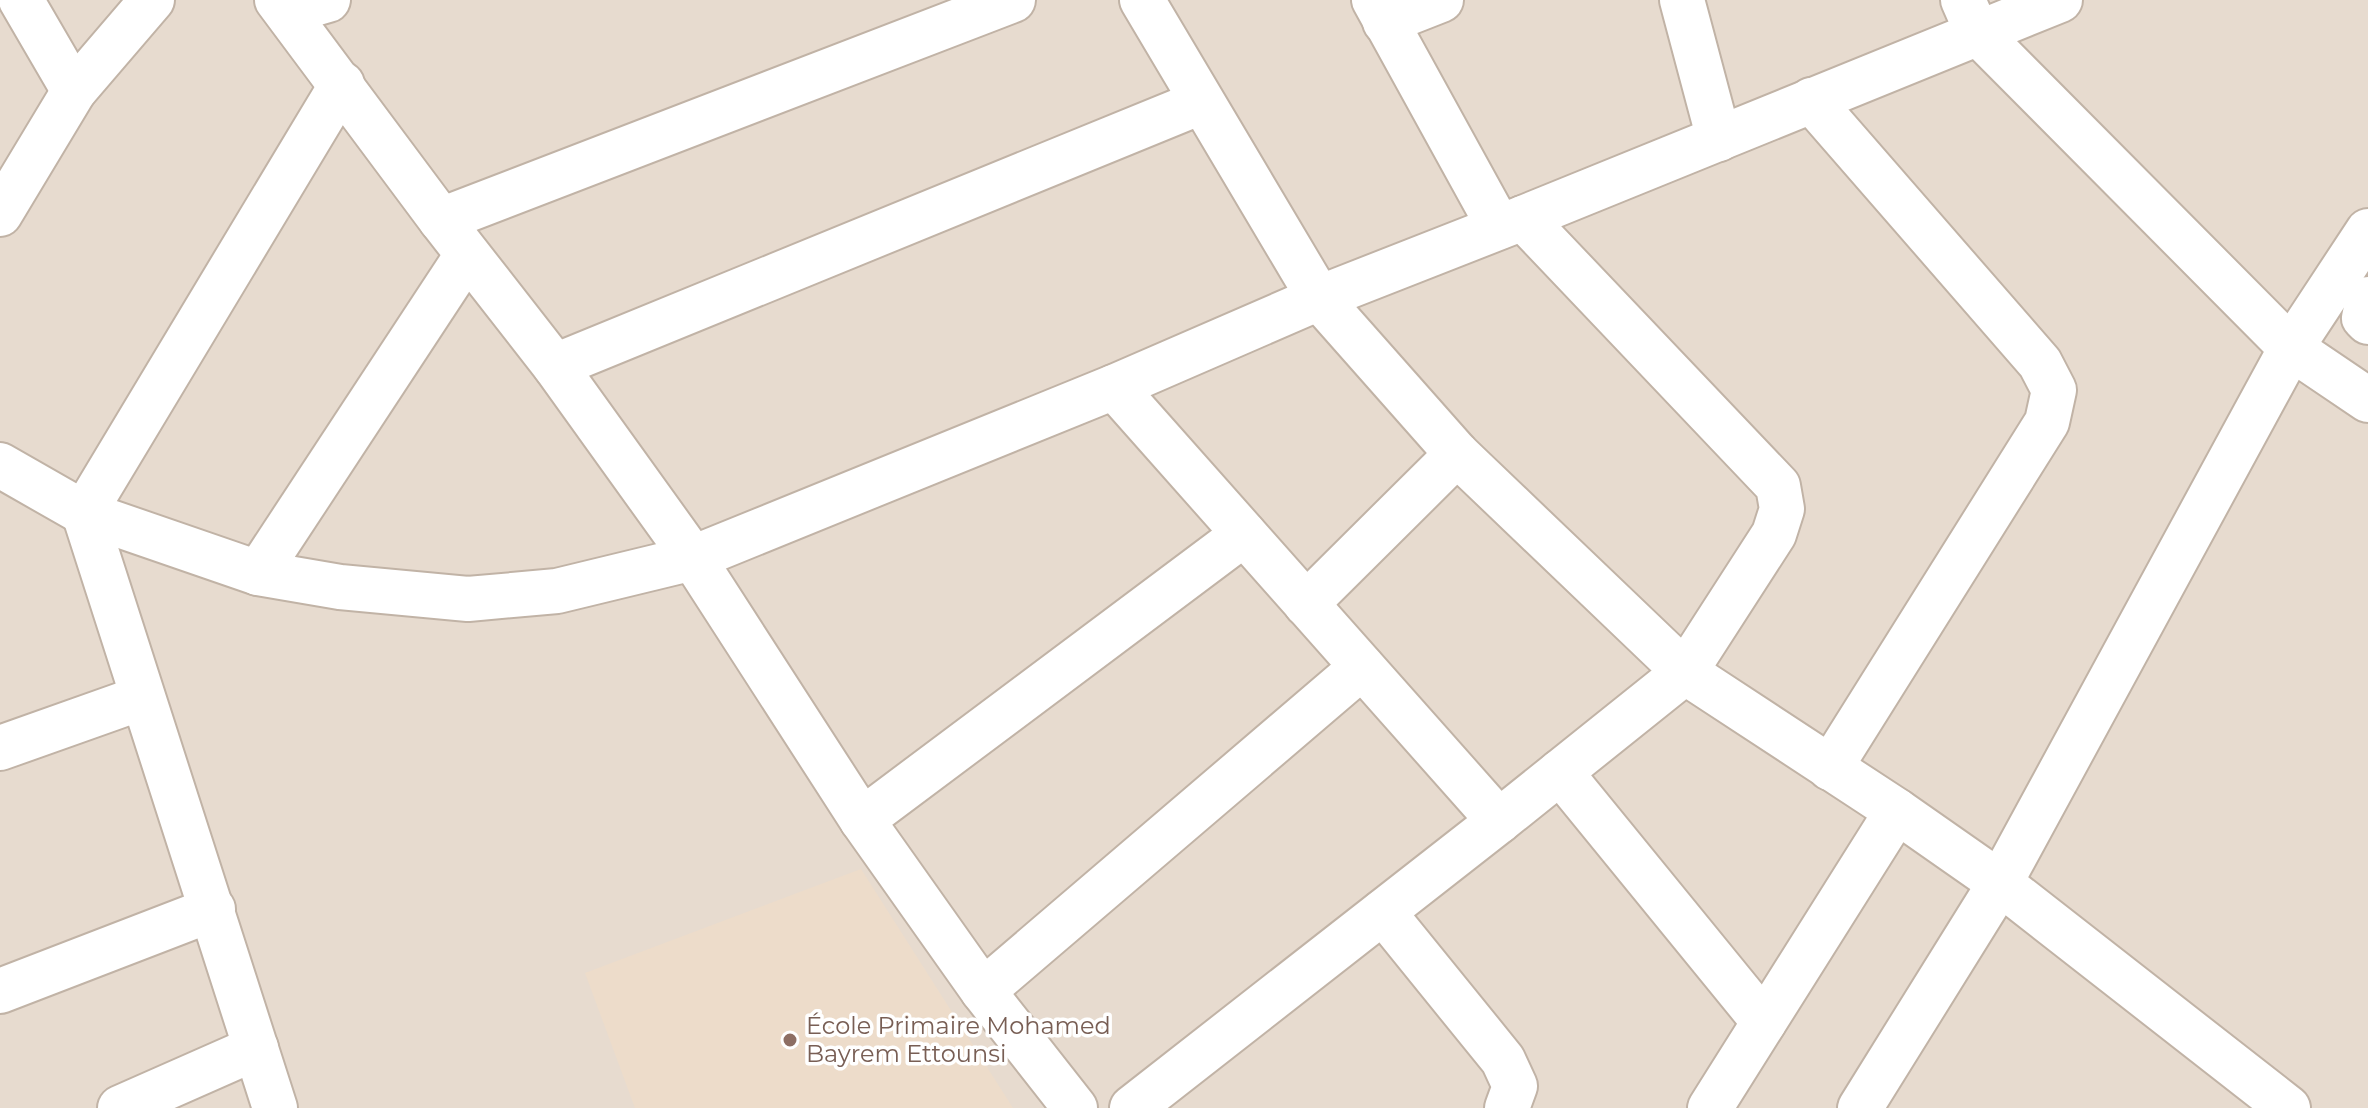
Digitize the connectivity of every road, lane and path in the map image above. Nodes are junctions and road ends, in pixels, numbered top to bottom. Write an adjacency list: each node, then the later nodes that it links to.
1 (21, 0): 12 (street)
2 (152, 0): 12 (street)
3 (1013, 0): 17 (street)
4 (1142, 0): 14 (street)
5 (1441, 0): 9 (street)
6 (1682, 0): 15 (street)
7 (2060, 0): 10 (street)
8 (297, 4): 11 (street)
9 (1380, 11): 18 (street)
10 (1970, 16): 13 (street); 24 (street)
11 (342, 84): 17 (street); 30 (street)
12 (74, 91): 16 (street)
13 (1811, 100): 15 (street); 39 (street)
14 (1201, 102): 21 (street); 25 (street)
15 (1719, 139): 18 (street)
16 (0, 214)
17 (441, 220): 20 (street)
18 (1511, 223): 21 (street); 36 (street)
19 (2368, 231): 24 (street)
20 (467, 255): 25 (street); 33 (street)
21 (1319, 298): 26 (street); 28 (street)
22 (2368, 299): 23 (street)
23 (2368, 322)
24 (2291, 348): 27 (street); 44 (street)
25 (555, 366): 32 (street)
26 (1114, 387): 31 (street); 32 (street)
27 (2368, 400)
28 (1457, 454): 34 (street); 36 (street)
29 (0, 465): 30 (street)
30 (84, 513): 33 (street); 37 (street)
31 (1244, 534): 34 (street); 42 (street)
32 (693, 558): 33 (street); 42 (street)
33 (258, 573)
34 (1306, 604): 35 (street)
35 (1362, 667): 43 (street); 48 (street)
36 (1685, 672): 39 (street); 40 (street)
37 (141, 698): 38 (street); 45 (street)
38 (0, 748)
39 (1830, 768): 41 (street)
40 (1560, 772): 43 (street); 49 (street)
41 (1897, 811): 44 (street); 49 (street)
42 (862, 820): 48 (street)
43 (1499, 821): 46 (street)
44 (2000, 883): 57 (street); 58 (street)
45 (213, 909): 47 (street); 50 (street)
46 (1383, 912): 54 (street); 55 (street)
47 (0, 991)
48 (983, 991): 53 (street)
49 (1764, 1022): 56 (street)
50 (256, 1048): 51 (street); 52 (street)
51 (120, 1108)
52 (275, 1108)
53 (1075, 1108)
54 (1132, 1108)
55 (1507, 1108)
56 (1710, 1108)
57 (1860, 1108)
58 (2288, 1108)

